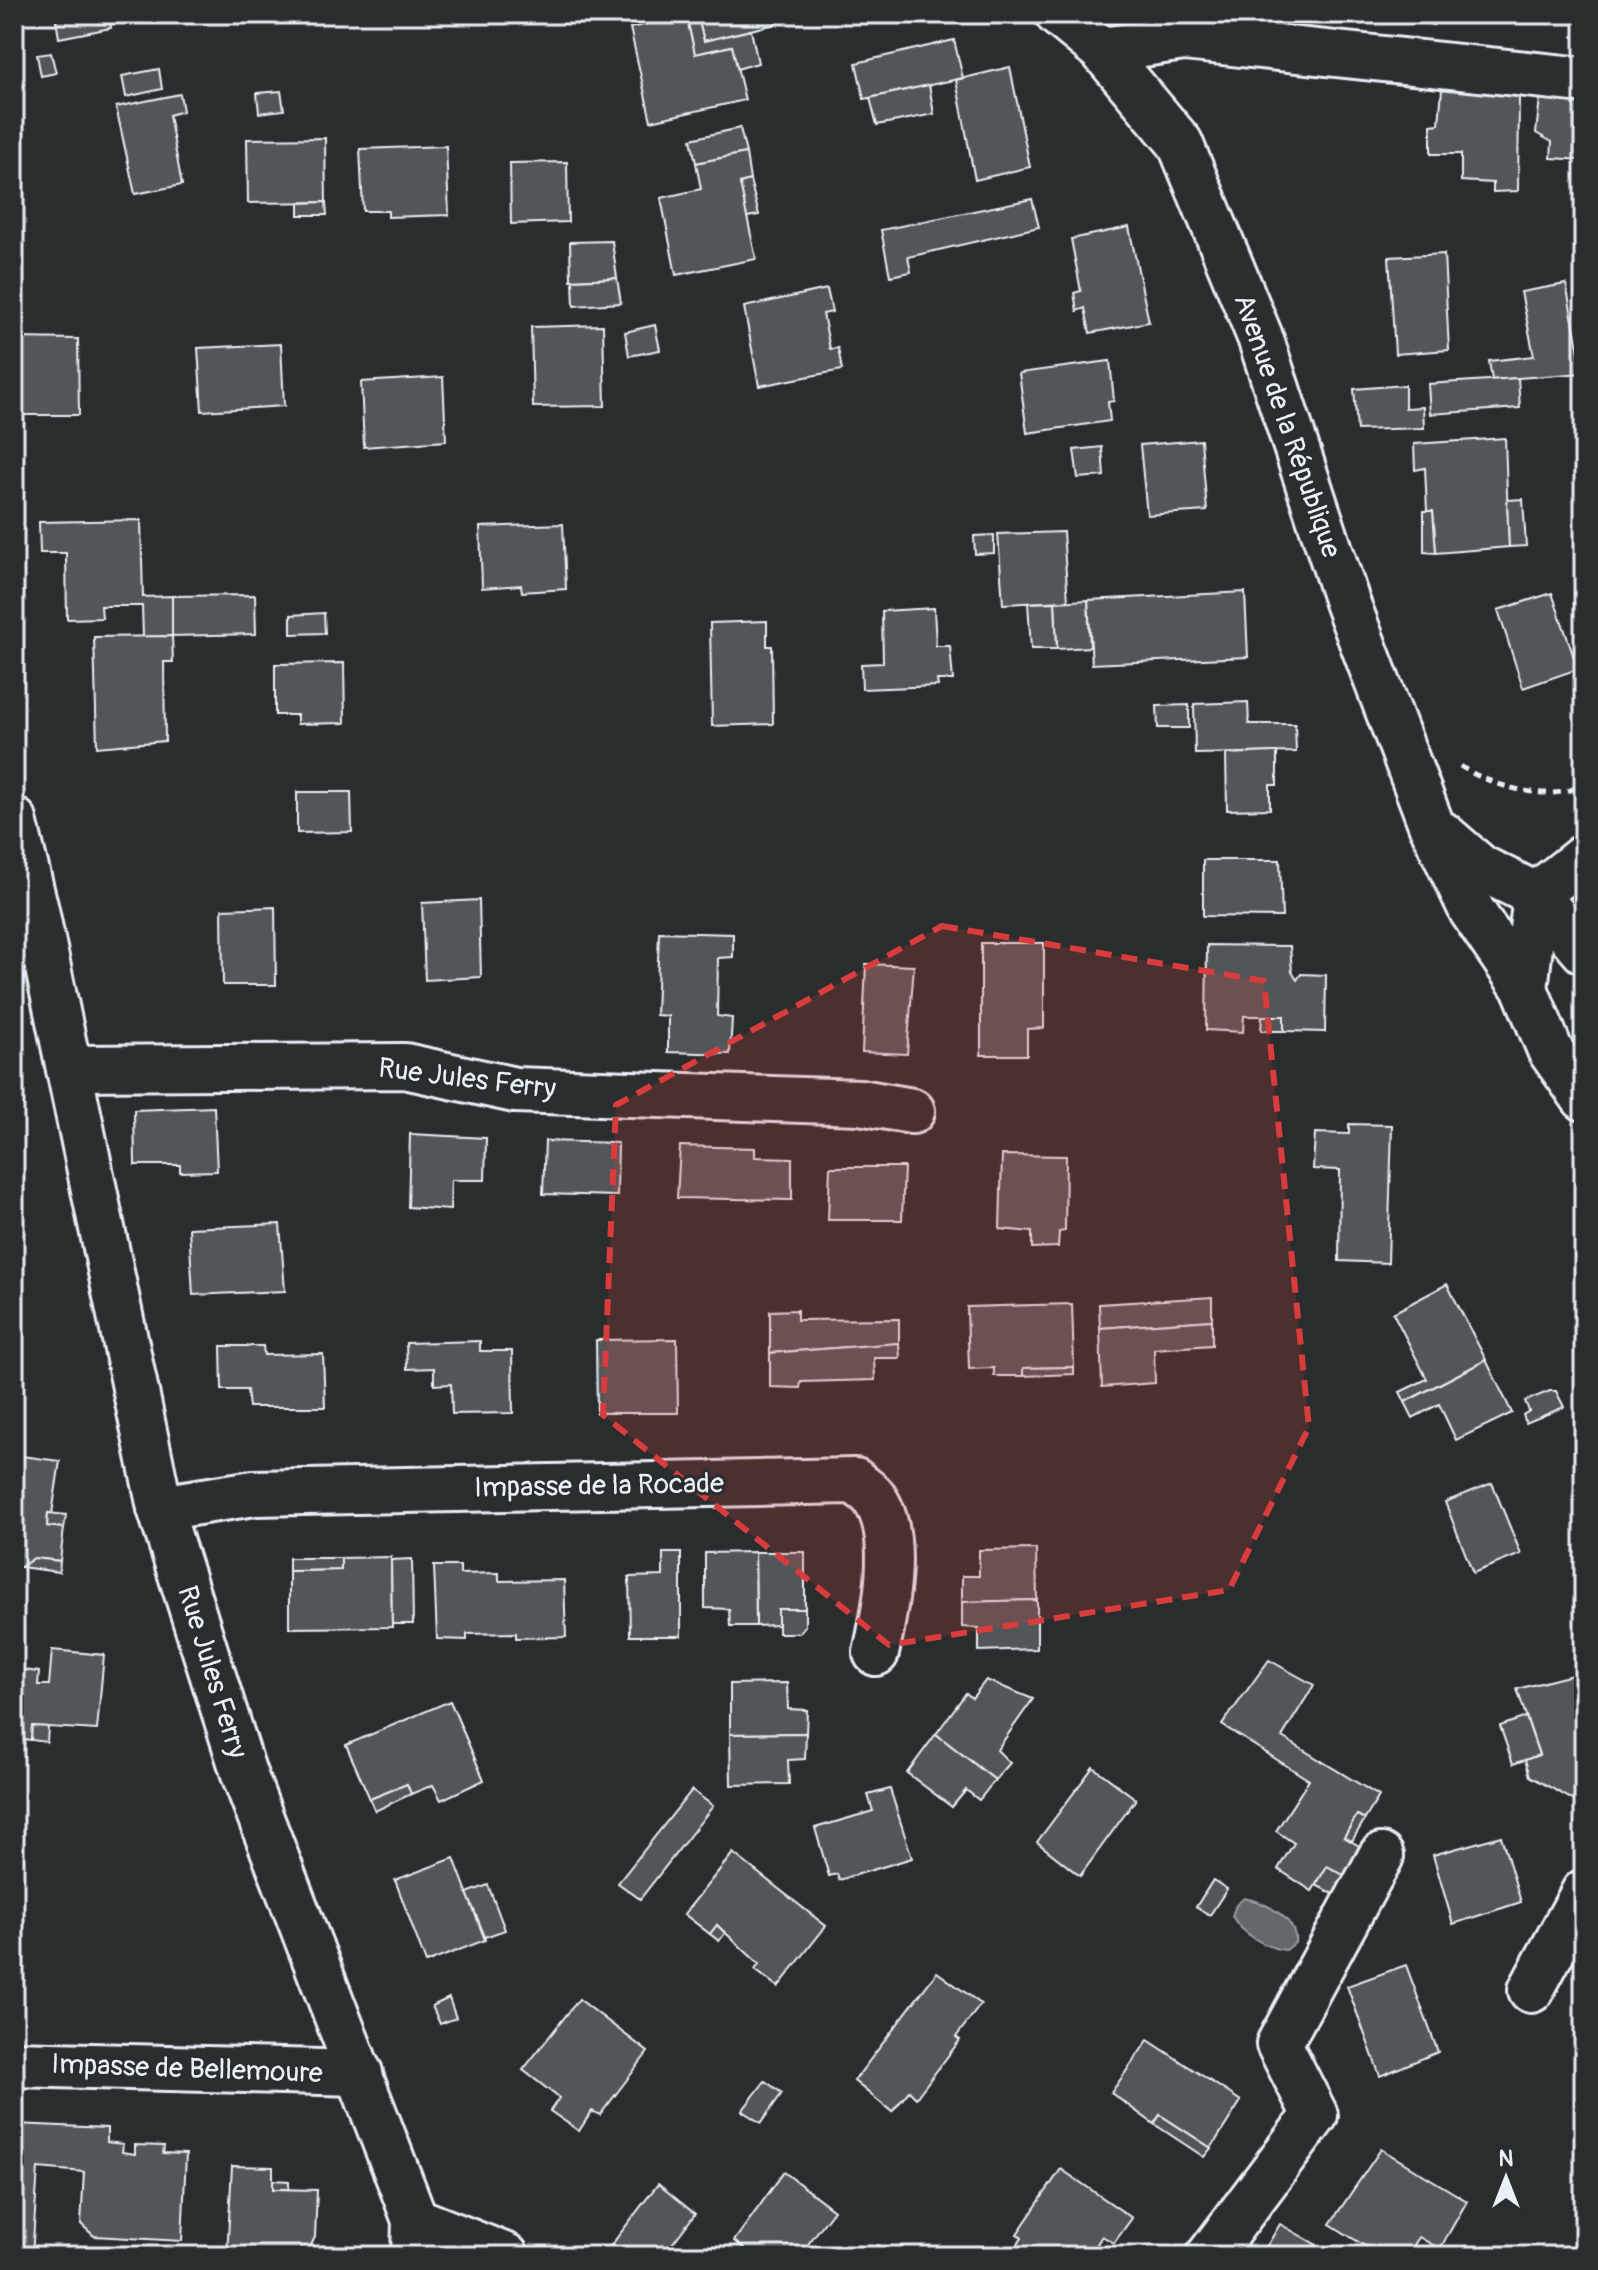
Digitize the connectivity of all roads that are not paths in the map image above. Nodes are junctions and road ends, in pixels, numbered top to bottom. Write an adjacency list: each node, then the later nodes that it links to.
1 (1058, 14): 2 (street, Avenue de la République)
2 (1102, 50): 3 (street); 5 (street, Avenue de la République)
3 (1584, 80)
4 (14, 820): 10 (street, Rue Jules Ferry)
5 (1431, 824): 7 (street, Avenue de la République); 9 (street, Avenue de la République)
6 (1584, 857): 7 (street)
7 (1536, 895): 8 (street, Avenue de la République); 9 (street)
8 (1584, 951)
9 (1525, 989): 11 (street, Avenue de la République)
10 (69, 1068): 12 (street, Rue Jules Ferry); 13 (street, Rue Jules Ferry)
11 (1584, 1098)
12 (912, 1111)
13 (160, 1508): 14 (street, Impasse de la Rocade); 19 (street, Rue Jules Ferry)
14 (876, 1653)
15 (1381, 1856): 22 (street)
16 (1584, 1892): 17 (street)
17 (1531, 1990)
18 (14, 2064): 19 (street, Impasse de Bellemoure)
19 (360, 2073): 20 (street, Rue Jules Ferry)
20 (415, 2238): 21 (street)
21 (506, 2256)
22 (1209, 2256)

